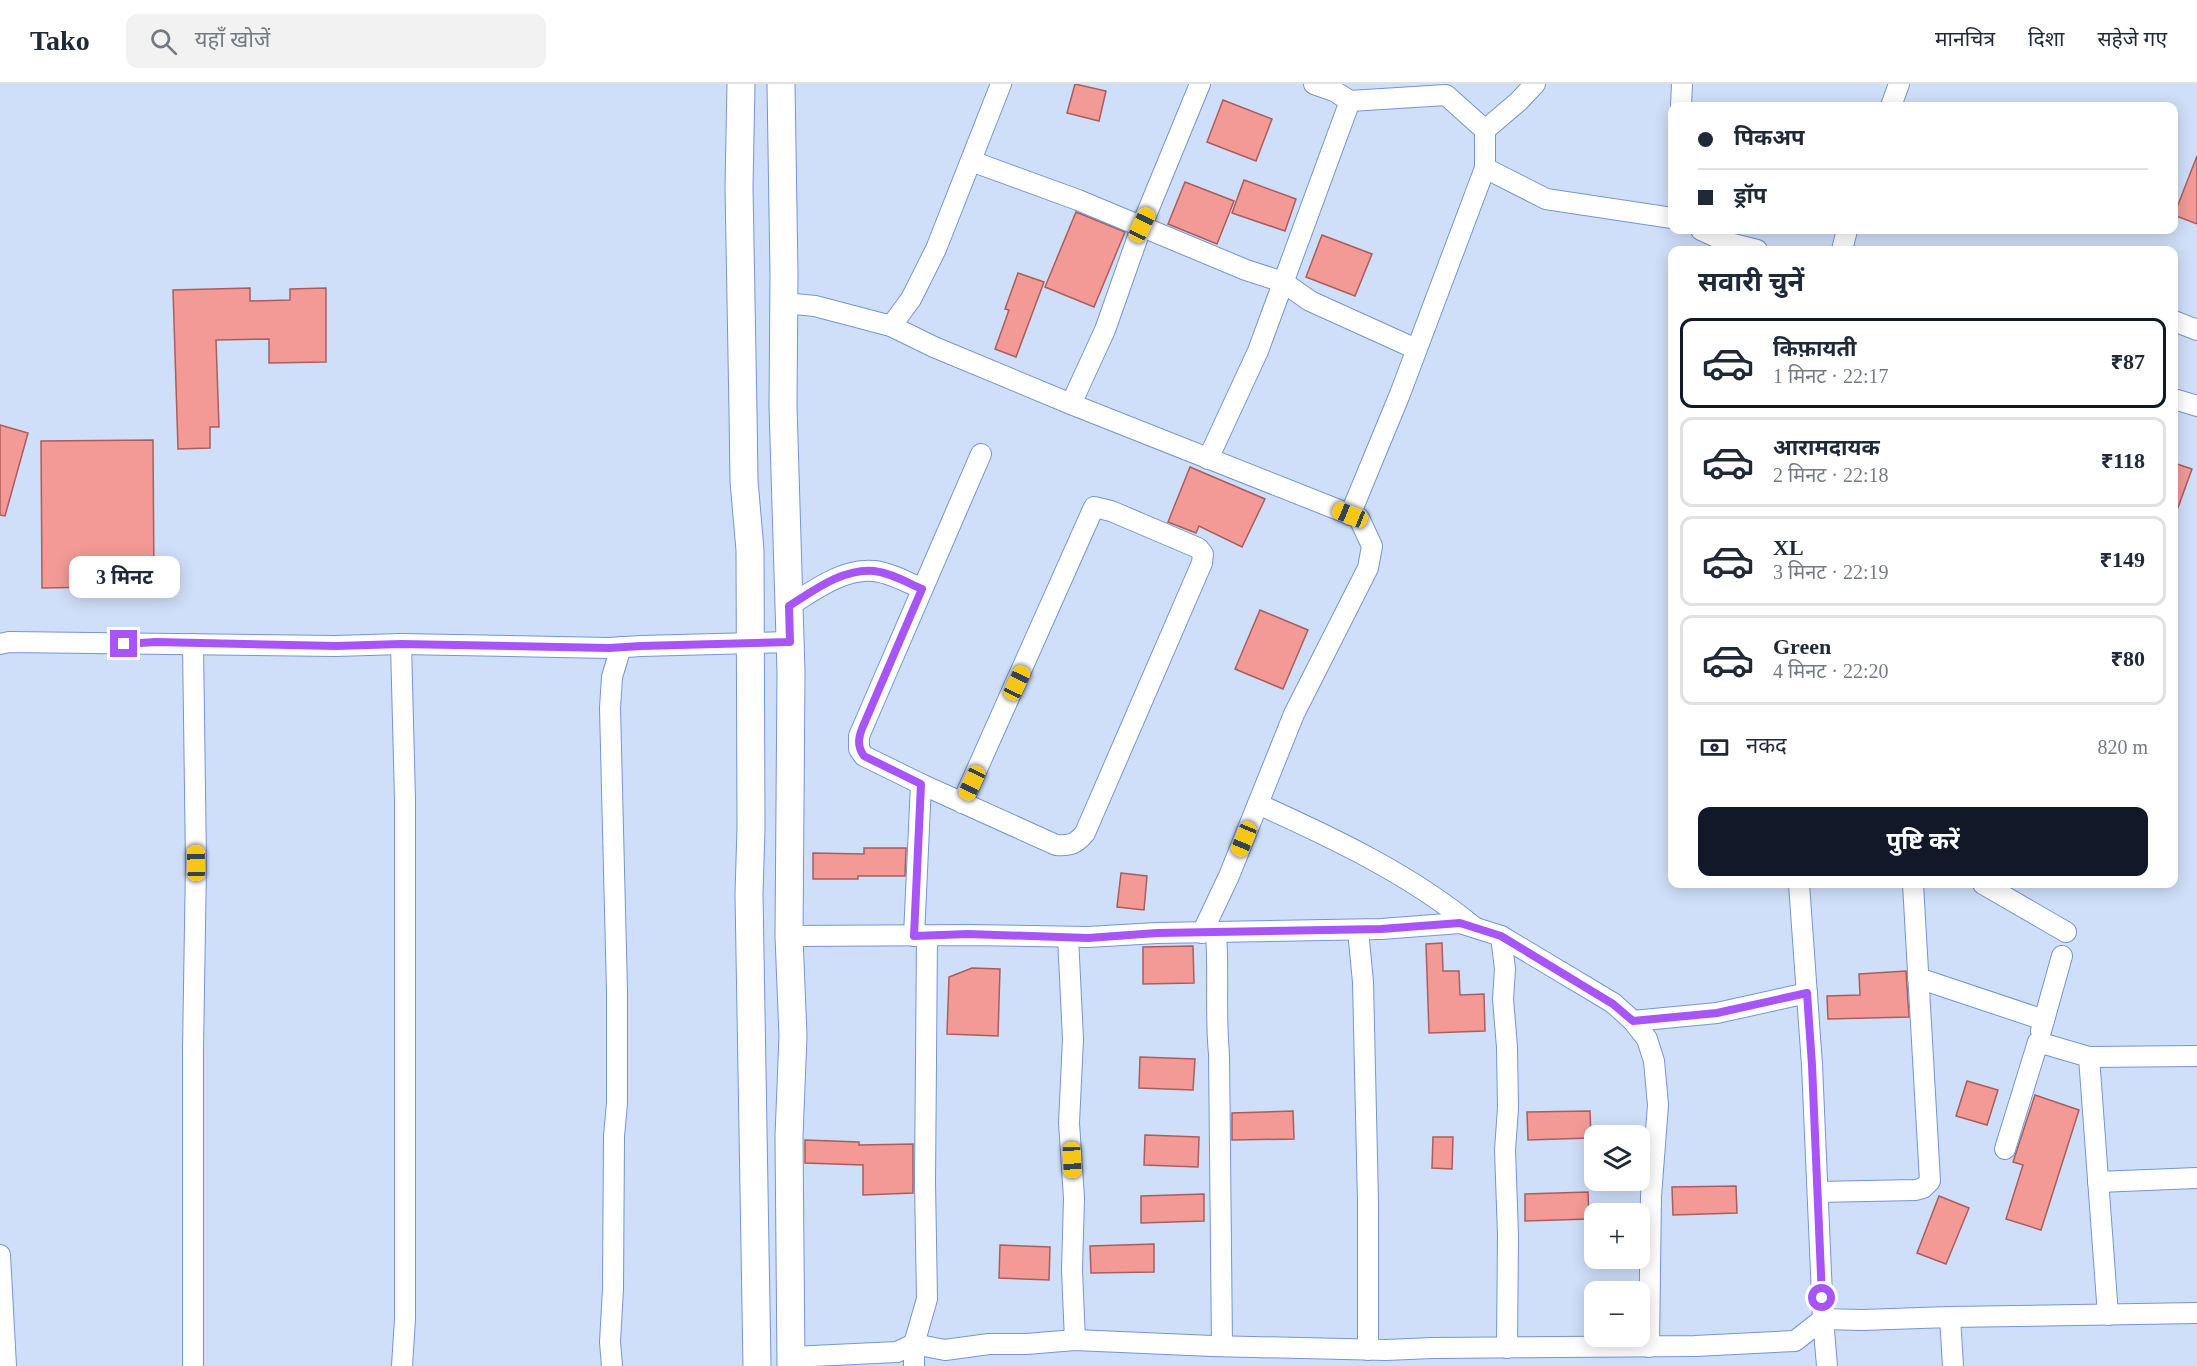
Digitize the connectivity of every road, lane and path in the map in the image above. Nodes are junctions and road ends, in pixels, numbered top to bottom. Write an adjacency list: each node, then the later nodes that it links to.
1 (741, 84): 38 (street)
2 (781, 84): 21 (street)
3 (1002, 84): 14 (street)
4 (1200, 84): 17 (street)
5 (1314, 84): 10 (street)
6 (1535, 84): 13 (street)
7 (1682, 84): 11 (street)
8 (1899, 84): 12 (street)
9 (1446, 89): 10 (street); 13 (street)
10 (1350, 101): 20 (street)
11 (1681, 102)
12 (1892, 102)
13 (1485, 130): 15 (street)
14 (971, 161): 17 (street); 23 (street)
15 (1485, 168): 16 (street); 25 (street)
16 (1668, 217)
17 (1142, 225): 20 (street); 27 (street)
18 (1710, 234): 19 (street)
19 (1741, 246)
20 (1283, 282): 25 (street); 30 (street)
21 (784, 303): 23 (street); 33 (street)
22 (2178, 323): 24 (street)
23 (891, 327): 27 (street)
24 (2197, 330)
25 (1416, 349): 31 (street)
26 (2178, 400): 28 (street)
27 (1071, 404): 30 (street)
28 (2197, 406)
29 (981, 454): 32 (street)
30 (1208, 459): 31 (street)
31 (1350, 515): 42 (street)
32 (922, 589): 33 (street); 40 (street)
33 (789, 606): 34 (street)
34 (790, 642): 38 (street); 50 (street)
35 (0, 644): 36 (street)
36 (193, 644): 37 (street); 81 (street)
37 (401, 644): 39 (street); 82 (street)
38 (749, 644): 39 (street); 84 (street)
39 (621, 647): 83 (street)
40 (921, 784): 41 (street); 51 (street)
41 (962, 803): 41 (street)
42 (1258, 804): 46 (street); 49 (street)
43 (1799, 888): 56 (street)
44 (1913, 888): 55 (street)
45 (1990, 888): 48 (street)
46 (1475, 928): 47 (street); 52 (street)
47 (1358, 930): 49 (street); 78 (street)
48 (2066, 932)
49 (1209, 933): 53 (street); 74 (street)
50 (789, 936): 51 (street); 79 (street)
51 (920, 936): 53 (street); 73 (street)
52 (1501, 936): 58 (street); 77 (street)
53 (1068, 938): 72 (street)
54 (2062, 956): 57 (street)
55 (1918, 978): 57 (street); 65 (street)
56 (1807, 993): 58 (street); 65 (street)
57 (2044, 1020): 59 (street)
58 (1633, 1021): 67 (street)
59 (2038, 1042): 61 (street); 62 (street)
60 (2197, 1056): 61 (street)
61 (2089, 1057): 64 (street)
62 (2005, 1149)
63 (2197, 1178): 64 (street)
64 (2098, 1182): 69 (street)
65 (1818, 1192): 71 (street)
66 (0, 1255): 80 (street)
67 (1650, 1281)
68 (2197, 1313): 69 (street)
69 (2108, 1315): 70 (street)
70 (1950, 1317): 71 (street); 87 (street)
71 (1823, 1319): 76 (street); 86 (street)
72 (1075, 1340): 73 (street); 74 (street)
73 (914, 1344): 79 (street); 85 (street)
74 (1222, 1346): 78 (street)
75 (1649, 1347): 77 (street)
76 (1650, 1347)
77 (1507, 1348): 78 (street)
78 (1368, 1350)
79 (792, 1362)
80 (6, 1366)
81 (193, 1366)
82 (402, 1366)
83 (612, 1366)
84 (757, 1366)
85 (914, 1366)
86 (1827, 1366)
87 (1953, 1366)

